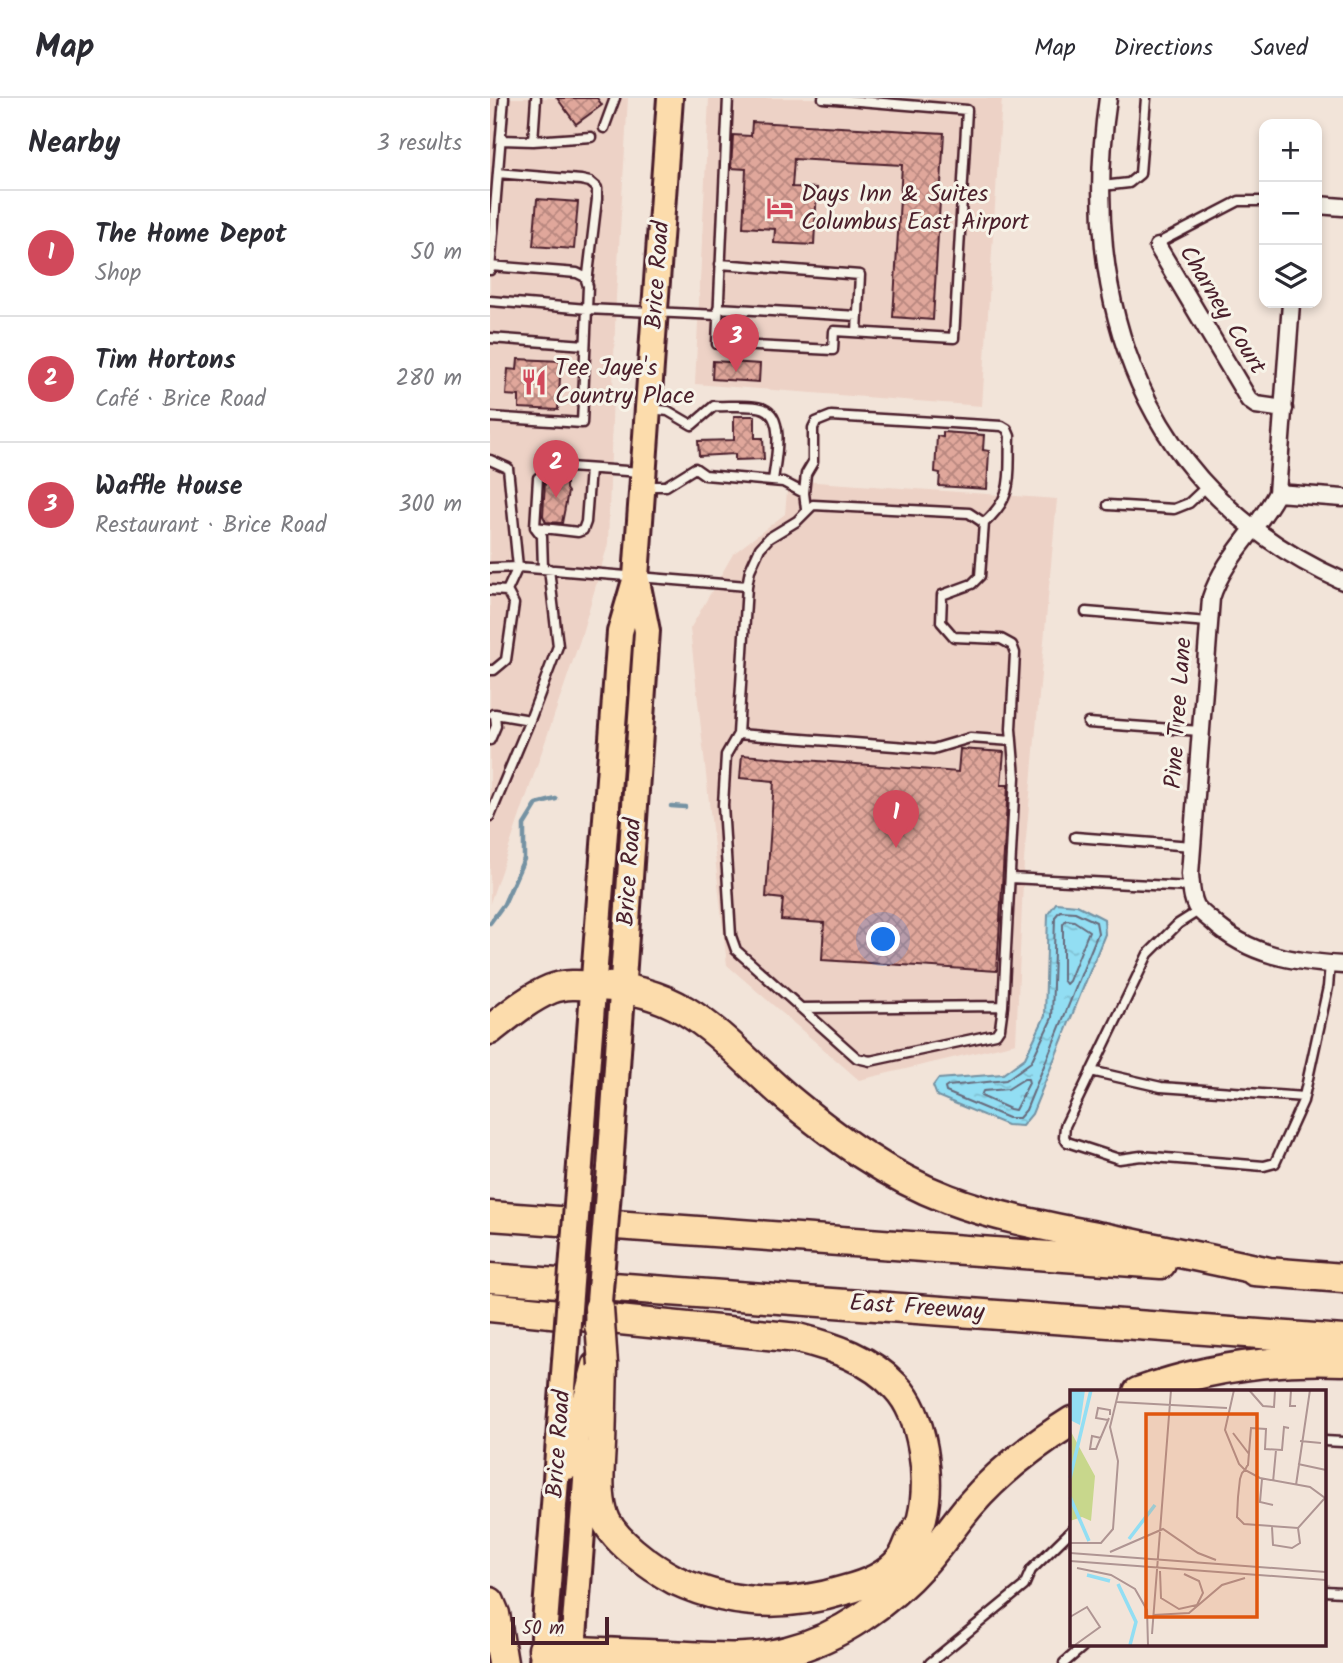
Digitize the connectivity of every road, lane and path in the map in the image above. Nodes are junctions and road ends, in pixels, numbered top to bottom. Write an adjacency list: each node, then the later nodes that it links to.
1 (504, 98): 12 (lane)
2 (536, 98): 13 (lane)
3 (615, 98): 10 (lane)
4 (670, 98): 27 (main road, Brice Road)
5 (728, 98): 21 (lane)
6 (823, 98): 9 (lane)
7 (1108, 98): 15 (street)
8 (1146, 98): 15 (lane)
9 (853, 99): 30 (lane)
10 (604, 128)
11 (591, 137): 13 (lane)
12 (501, 141): 13 (lane); 14 (lane)
13 (533, 141)
14 (498, 173): 19 (lane); 23 (lane)
15 (1102, 186): 40 (street)
16 (1259, 201): 20 (lane)
17 (1322, 206): 18 (street)
18 (1343, 208)
19 (492, 227): 22 (lane)
20 (1158, 247): 34 (street, Charney Court)
21 (720, 264): 28 (lane); 29 (lane)
22 (490, 268): 23 (lane)
23 (587, 283): 26 (lane)
24 (490, 300): 26 (lane)
25 (1291, 308): 34 (street)
26 (587, 309): 27 (lane); 32 (lane)
27 (655, 312): 28 (lane); 33 (main road, Brice Road)
28 (718, 312): 29 (lane); 30 (lane)
29 (858, 316): 30 (lane)
30 (857, 332)
31 (490, 338): 32 (lane)
32 (585, 345): 35 (lane)
33 (648, 408): 38 (main road, Brice Road); 39 (lane)
34 (1284, 409): 42 (street)
35 (490, 417)
36 (490, 460): 49 (lane)
37 (590, 469): 38 (lane); 47 (lane); 47 (lane)
38 (643, 479): 39 (lane); 52 (main road, Brice Road)
39 (773, 481): 41 (lane)
40 (1206, 487): 44 (lane); 48 (street)
41 (804, 493): 45 (lane); 46 (lane)
42 (1277, 493): 43 (street); 48 (street, Pine Tree Lane)
43 (1343, 498)
44 (1108, 505)
45 (806, 509): 46 (lane); 54 (lane)
46 (984, 523): 66 (lane)
47 (535, 527): 51 (lane)
48 (1252, 528): 53 (street); 58 (street, Pine Tree Lane)
49 (518, 566): 50 (lane); 51 (lane); 56 (lane)
50 (490, 568)
51 (546, 569): 52 (lane); 61 (lane)
52 (636, 577): 54 (lane); 74 (main road, Brice Road); 75 (main road, Brice Road)
53 (1343, 581)
54 (747, 586): 64 (lane)
55 (490, 590): 56 (lane)
56 (507, 591): 59 (lane)
57 (1086, 612): 58 (lane)
58 (1208, 622): 63 (street, Pine Tree Lane)
59 (490, 670)
60 (493, 714): 61 (lane); 65 (lane)
61 (530, 720): 67 (lane)
62 (1088, 723): 63 (lane)
63 (1200, 731): 69 (street, Pine Tree Lane)
64 (738, 734): 66 (lane); 77 (lane)
65 (490, 740)
66 (1012, 741): 70 (lane)
67 (490, 816)
68 (1075, 837): 69 (lane)
69 (1192, 846): 71 (street, Pine Tree Lane)
70 (1010, 878): 71 (lane); 76 (lane)
71 (1191, 887): 72 (street, Pine Tree Lane)
72 (1200, 910): 73 (street); 79 (lane)
73 (1336, 964): 80 (lane)
74 (593, 986): 75 (highway); 78 (highway); 81 (main road, Brice Road); 93 (main road, Brice Road, bridge)
75 (623, 987): 81 (main road, Brice Road); 83 (highway)
76 (1003, 1006): 77 (lane); 77 (lane)
77 (801, 1008)
78 (490, 1030)
79 (1091, 1072): 80 (lane); 80 (lane)
80 (1304, 1097)
81 (610, 1168): 87 (main road, Brice Road, bridge)
82 (490, 1216): 83 (highway)
83 (1273, 1273): 85 (highway)
84 (490, 1278): 88 (highway, East Freeway)
85 (1343, 1278)
86 (490, 1307): 90 (highway)
87 (598, 1308): 90 (highway, bridge)
88 (1343, 1340)
89 (1343, 1361): 91 (highway)
90 (599, 1365): 93 (main road, Brice Road); 98 (main road, Brice Road)
91 (1145, 1390)
92 (1070, 1422): 98 (highway)
93 (552, 1525): 97 (main road, Brice Road)
94 (1070, 1532): 100 (lane)
95 (490, 1602): 99 (highway)
96 (1084, 1646): 101 (lane)
97 (543, 1656): 98 (highway)
98 (573, 1657)
99 (503, 1663)
100 (930, 1663)
101 (1064, 1663)

